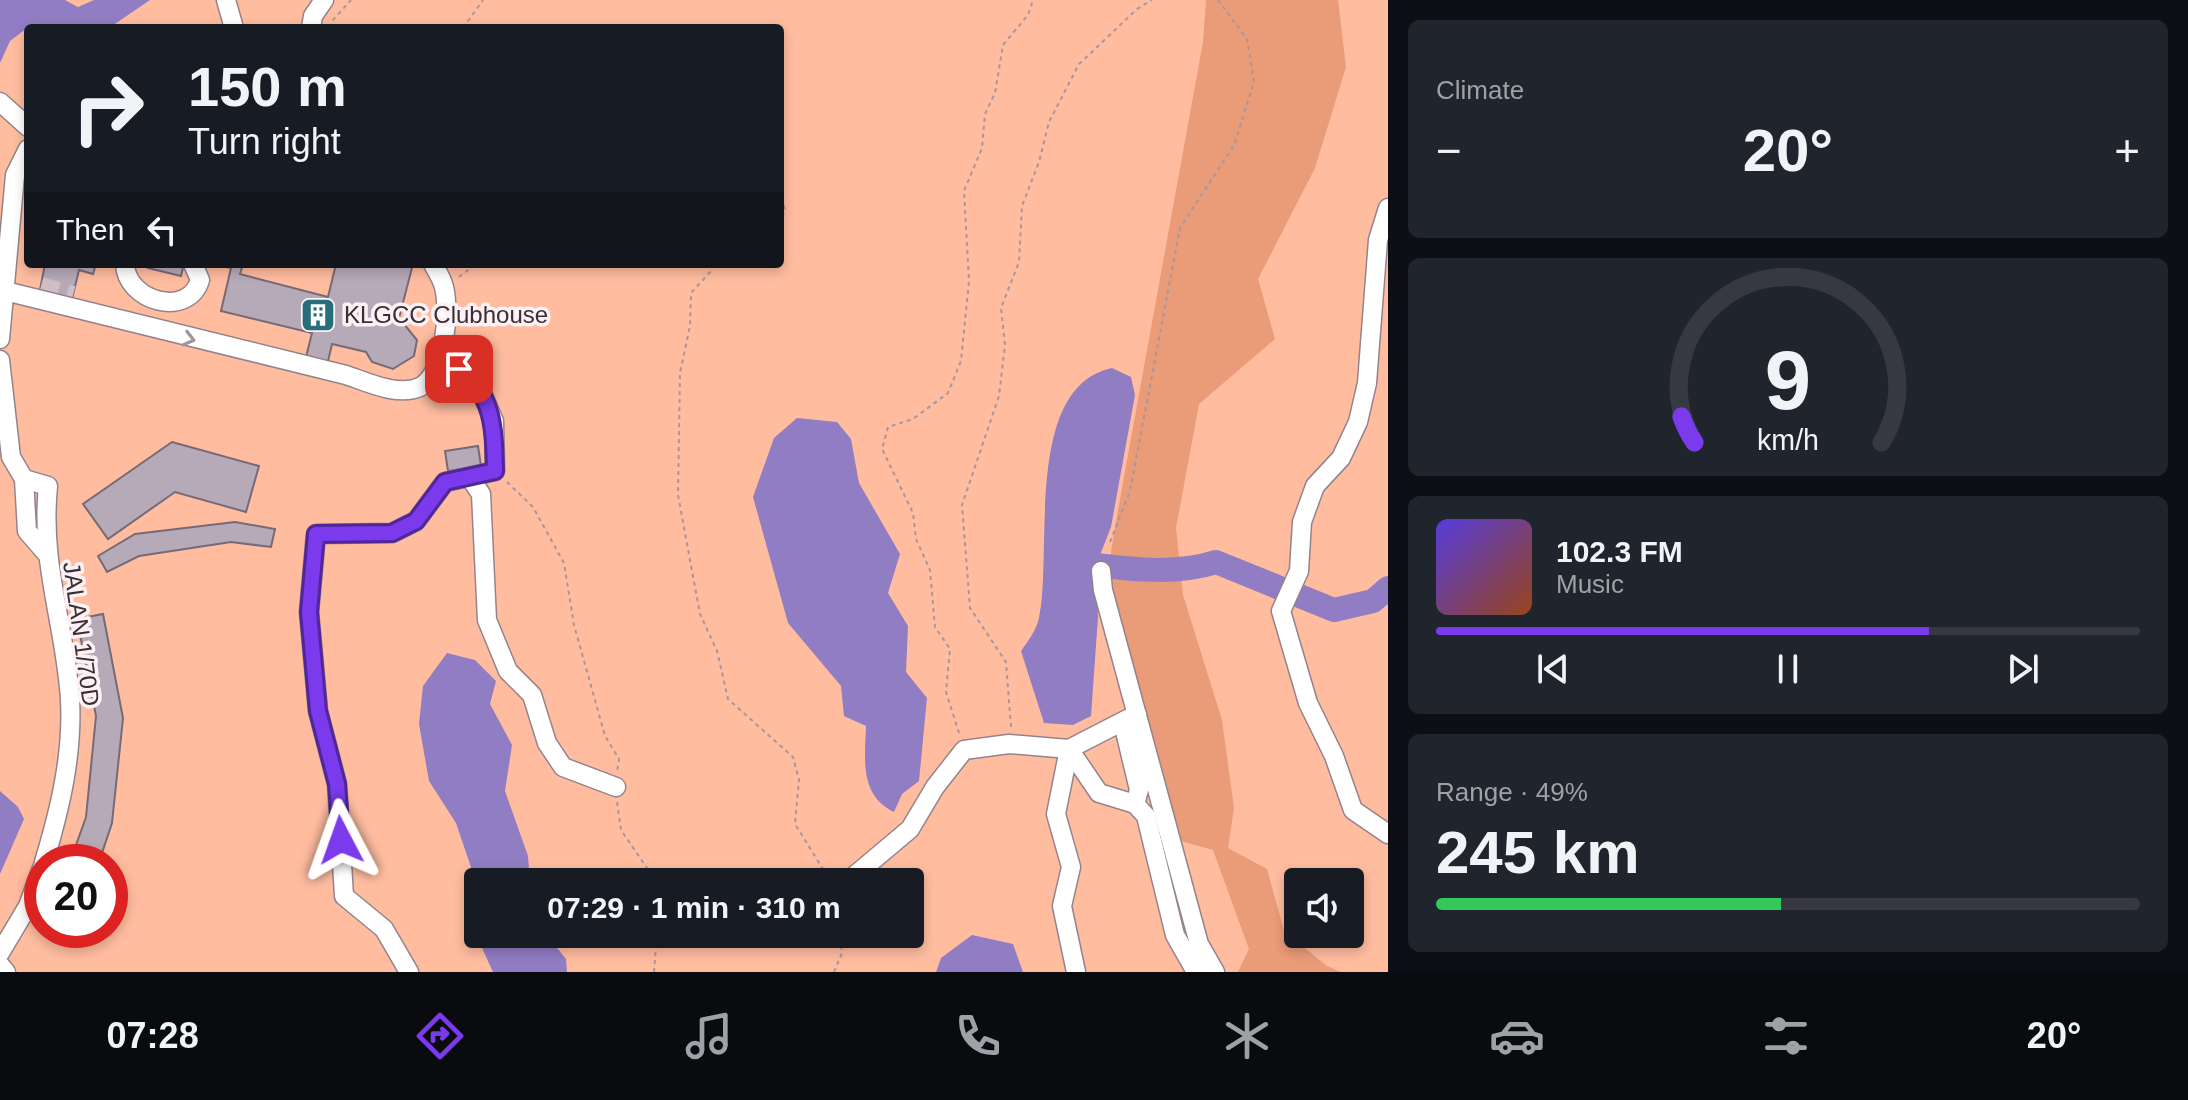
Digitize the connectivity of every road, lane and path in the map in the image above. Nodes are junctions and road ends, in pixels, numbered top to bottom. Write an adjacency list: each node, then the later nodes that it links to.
1 (226, 0): 8 (street)
2 (324, 0): 9 (street)
3 (351, 0): 10 (path)
4 (483, 0): 11 (path)
5 (1033, 0): 42 (path)
6 (1152, 0): 40 (path)
7 (1218, 0): 36 (path)
8 (233, 24)
9 (312, 24)
10 (332, 24)
11 (466, 24)
12 (0, 102): 13 (street)
13 (24, 123)
14 (24, 157): 16 (street)
15 (1388, 208): 45 (street)
16 (5, 210): 24 (street)
17 (126, 268): 27 (street)
18 (195, 268): 27 (street)
19 (435, 268): 22 (street)
20 (470, 268): 22 (path)
21 (711, 268): 48 (path)
22 (443, 285): 31 (street)
23 (41, 286): 26 (street)
24 (5, 291): 26 (street); 30 (street)
25 (73, 295): 28 (street)
26 (25, 296): 28 (street)
27 (156, 300): 29 (street)
28 (82, 312): 29 (street)
29 (148, 328): 31 (street, one-way to 31)
30 (0, 339)
31 (440, 356): 33 (street)
32 (0, 360): 35 (street)
33 (495, 471): 34 (street); 43 (path)
34 (470, 478): 43 (street); 56 (street)
35 (24, 479): 37 (street); 37 (street)
36 (1110, 542)
37 (46, 553): 46 (street, JALAN 1/70D)
38 (1101, 571): 39 (street)
39 (1130, 719): 41 (street); 44 (street); 61 (street)
40 (1009, 744): 41 (street); 42 (street)
41 (1069, 749): 44 (street); 59 (street)
42 (964, 750): 49 (street)
43 (616, 787): 47 (path)
44 (1135, 804): 60 (street)
45 (1388, 834)
46 (49, 844)
47 (647, 868)
48 (822, 868)
49 (864, 868)
50 (24, 913): 53 (street)
51 (656, 948): 57 (path)
52 (841, 948): 58 (path)
53 (0, 953)
54 (0, 965): 55 (street)
55 (6, 972)
56 (409, 972)
57 (654, 972)
58 (834, 972)
59 (1076, 972)
60 (1196, 972)
61 (1215, 972)

